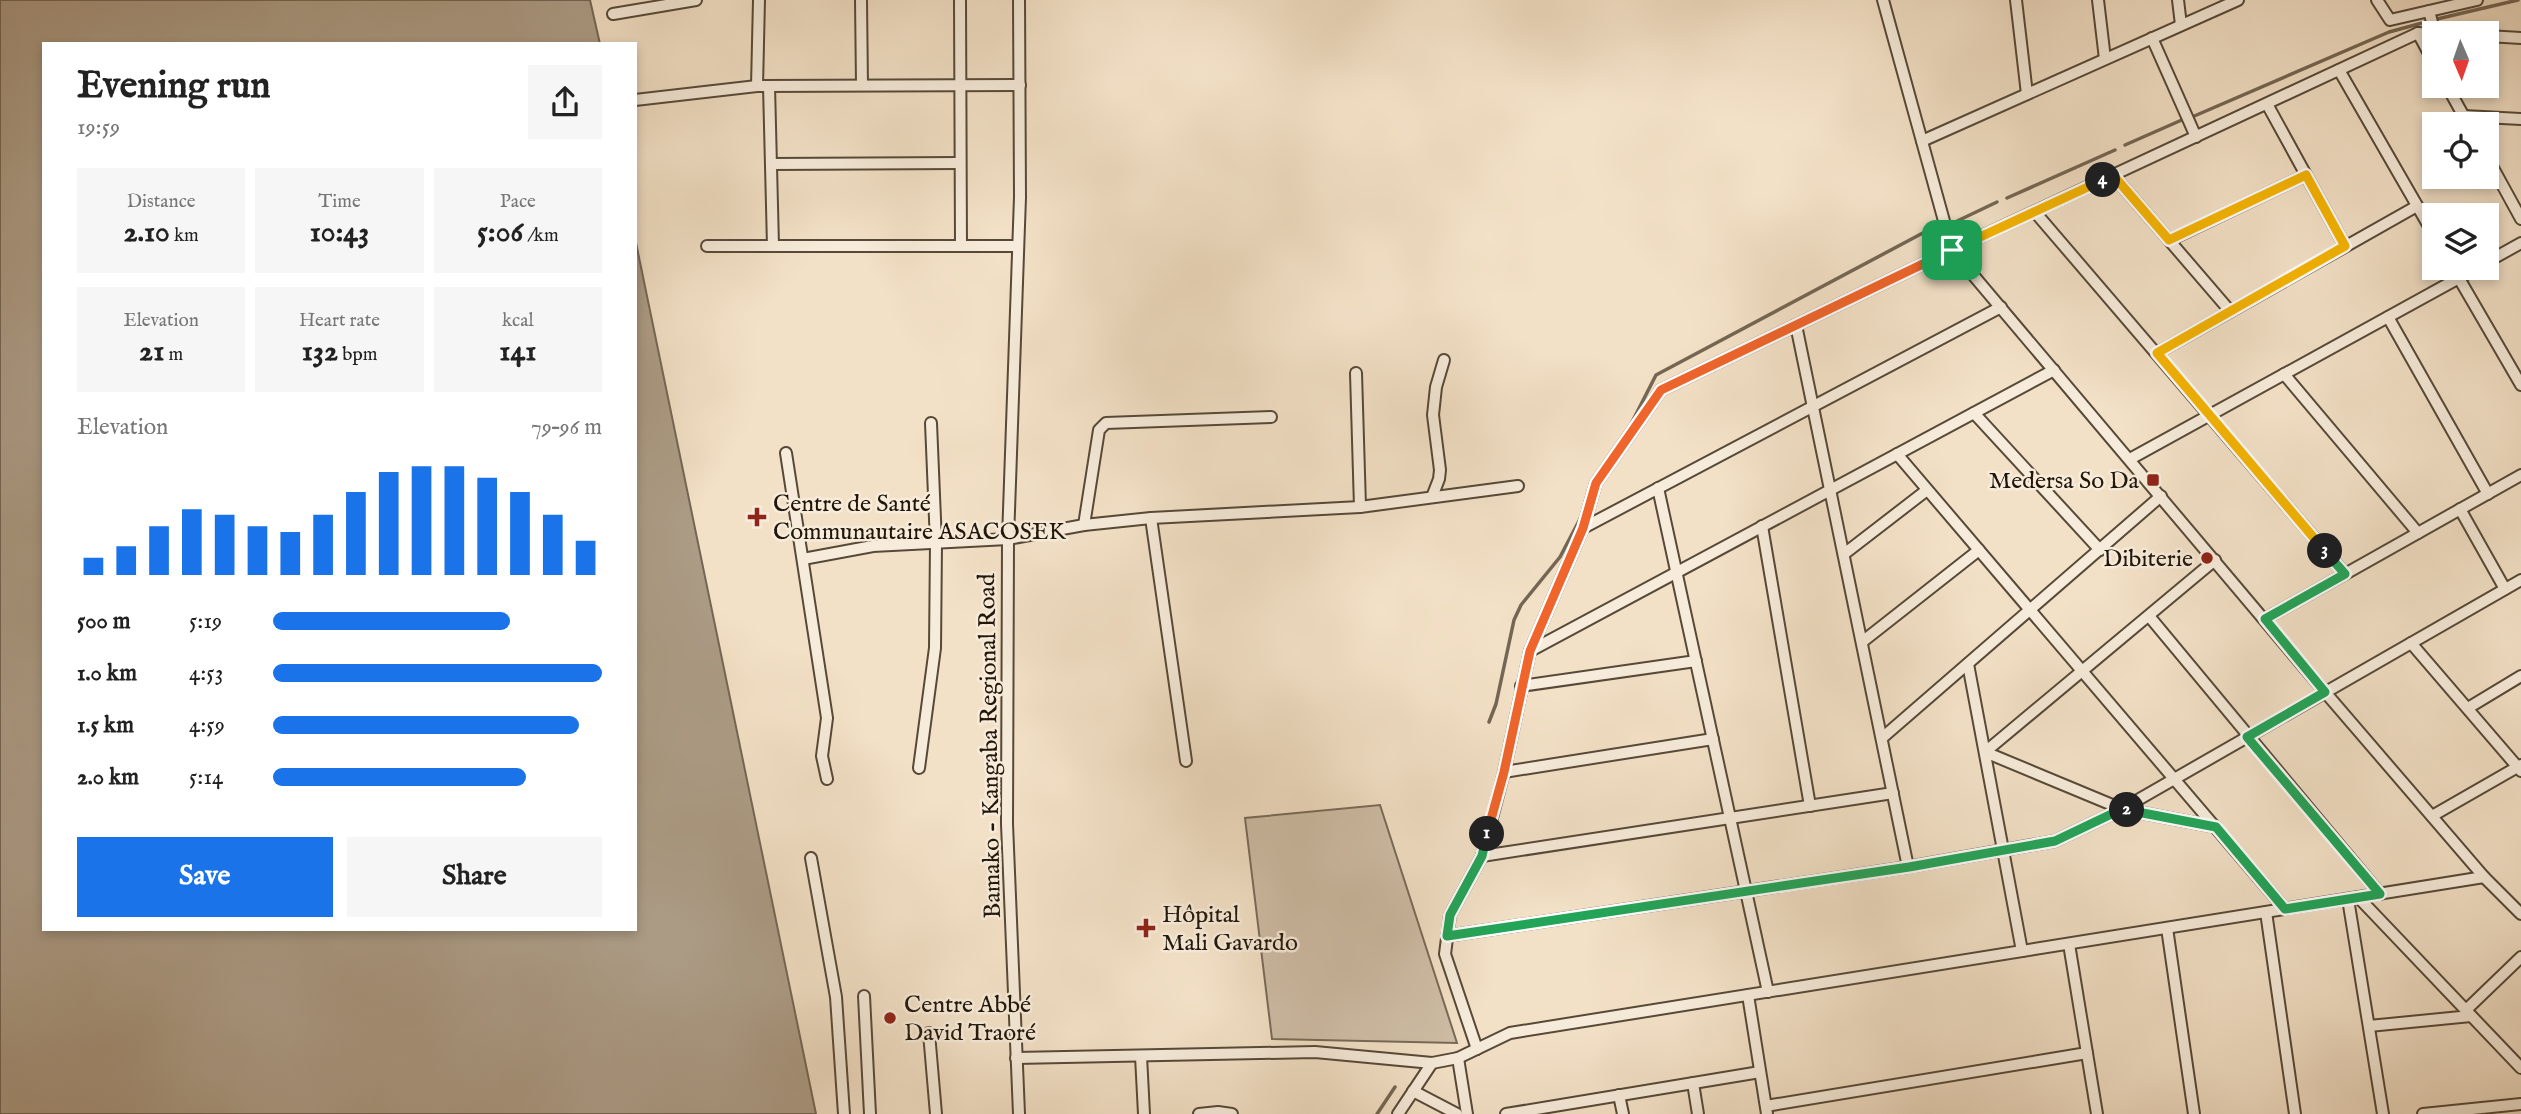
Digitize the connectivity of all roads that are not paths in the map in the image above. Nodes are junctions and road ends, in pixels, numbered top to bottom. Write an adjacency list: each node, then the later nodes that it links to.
1 (696, 0): 14 (street)
2 (760, 0): 28 (street)
3 (861, 0): 25 (street)
4 (960, 0): 26 (street)
5 (1019, 0): 27 (street, Bamako - Kangaba Regional Road)
6 (1883, 0): 36 (street)
7 (2016, 0): 30 (street)
8 (2098, 0): 23 (street)
9 (2178, 0): 16 (street)
10 (2238, 0): 16 (street)
11 (2376, 0): 13 (street)
12 (2477, 0): 13 (street)
13 (2429, 11): 15 (street)
14 (613, 14)
15 (2432, 21)
16 (2181, 25): 20 (street)
17 (2418, 33): 18 (street); 22 (street); 24 (street)
18 (2422, 33)
19 (2499, 37): 21 (street)
20 (2152, 38): 23 (street); 35 (street)
21 (2521, 38)
22 (2422, 40)
23 (2105, 59): 30 (street)
24 (2339, 70): 32 (street); 43 (street)
25 (862, 85): 26 (street); 29 (street)
26 (960, 85): 27 (street); 37 (street)
27 (1020, 85): 52 (street, Bamako - Kangaba Regional Road)
28 (757, 86): 29 (street); 31 (street)
29 (769, 86): 38 (street)
30 (2027, 94): 36 (street)
31 (637, 100)
32 (2267, 104): 35 (street); 40 (street)
33 (2521, 118): 34 (street)
34 (2499, 119)
35 (2196, 136): 39 (street)
36 (1922, 141): 54 (street)
37 (960, 163): 38 (street); 51 (street)
38 (771, 164): 50 (street)
39 (2113, 175): 44 (street); 47 (street)
40 (2306, 175): 47 (street); 53 (street)
41 (2499, 175): 42 (street)
42 (2517, 203): 46 (street)
43 (2417, 206): 45 (street); 53 (street)
44 (2035, 212): 54 (street); 62 (street)
45 (2422, 215)
46 (2521, 219)
47 (2169, 240): 59 (street)
48 (2521, 243): 55 (street)
49 (708, 246): 50 (street)
50 (773, 246): 51 (street)
51 (961, 246): 52 (street)
52 (1018, 246): 91 (street, Bamako - Kangaba Regional Road)
53 (2345, 246): 59 (street)
54 (1952, 250): 58 (street); 61 (street)
55 (2499, 255)
56 (2445, 280): 60 (street)
57 (2460, 280): 67 (street)
58 (2001, 307): 64 (street); 68 (street)
59 (2230, 311): 62 (street)
60 (2388, 317): 66 (street); 81 (street)
61 (1796, 325): 68 (street); 89 (street)
62 (2157, 353): 70 (street)
63 (1444, 360): 83 (street)
64 (2054, 370): 69 (street); 75 (street)
65 (1356, 373): 84 (street)
66 (2284, 374): 70 (street); 90 (street)
67 (2521, 385)
68 (1813, 406): 78 (street); 79 (street)
69 (1974, 413): 74 (street); 94 (street)
70 (2210, 415): 75 (street); 99 (street)
71 (1270, 417): 87 (street)
72 (932, 423): 92 (street)
73 (786, 453): 96 (street)
74 (1896, 454): 79 (street); 80 (street)
75 (2130, 460): 82 (street)
76 (2521, 475): 81 (street)
77 (1518, 486): 83 (street)
78 (1658, 488): 89 (street); 98 (street)
79 (1831, 489): 88 (street); 95 (street)
80 (1927, 490): 93 (street); 95 (street)
81 (2487, 494): 85 (street)
82 (2161, 496): 94 (street); 97 (street)
83 (1432, 497): 84 (street)
84 (1360, 507): 86 (street)
85 (2460, 509): 90 (street); 101 (street)
86 (1151, 518): 87 (street); 119 (street)
87 (1084, 525): 91 (street)
88 (1762, 526): 98 (street); 126 (street)
89 (1583, 528): 107 (street)
90 (2418, 533): 99 (street)
91 (1008, 539): 92 (street); 156 (street, Bamako - Kangaba Regional Road)
92 (936, 542): 96 (street); 120 (street)
93 (1979, 550): 102 (street); 105 (street)
94 (2100, 550): 102 (street)
95 (1844, 554): 105 (street)
96 (803, 559): 123 (street)
97 (2215, 560): 103 (street); 104 (street)
98 (1676, 572): 107 (street); 108 (street)
99 (2345, 574): 104 (street)
100 (2521, 580): 101 (street)
101 (2505, 589): 106 (street)
102 (2030, 610): 109 (street); 110 (street)
103 (2148, 616): 110 (street); 116 (street)
104 (2265, 619): 113 (street)
105 (1862, 642): 115 (street)
106 (2411, 643): 113 (street); 114 (street)
107 (1530, 651): 112 (street)
108 (1696, 662): 112 (street); 117 (street)
109 (1968, 663): 115 (street); 118 (street)
110 (2082, 671): 118 (street); 124 (street)
111 (2521, 676): 114 (street)
112 (1521, 686): 122 (street)
113 (2325, 692): 116 (street); 128 (street)
114 (2468, 708): 121 (street)
115 (1882, 737): 125 (street)
116 (2247, 737): 124 (street); 137 (street)
117 (1713, 739): 122 (street); 129 (street)
118 (1985, 752): 127 (street); 131 (street)
119 (1186, 761)
120 (919, 768)
121 (2520, 768): 128 (street)
122 (1504, 772): 132 (street)
123 (827, 779)
124 (2173, 779): 127 (street); 130 (street)
125 (1893, 793): 126 (street); 134 (street)
126 (1810, 806): 129 (street)
127 (2122, 809): 130 (street); 131 (street)
128 (2432, 816): 135 (street)
129 (1730, 818): 132 (street); 136 (street)
130 (2216, 827): 139 (street)
131 (2004, 850): 134 (street); 145 (street)
132 (1482, 856): 143 (street)
133 (811, 858): 167 (street)
134 (1909, 867): 136 (street)
135 (2484, 877): 137 (street); 141 (street)
136 (1746, 892): 143 (street); 147 (street)
137 (2380, 894): 138 (street)
138 (2353, 898): 139 (street); 150 (street); 151 (street)
139 (2285, 909): 140 (street)
140 (2266, 912): 142 (street); 182 (street)
141 (2521, 914)
142 (2167, 928): 144 (street); 181 (street)
143 (1447, 936): 153 (street)
144 (2069, 944): 145 (street); 154 (street)
145 (2022, 951): 147 (street)
146 (2521, 957): 150 (street)
147 (1768, 992): 148 (street)
148 (1748, 995): 153 (street); 160 (street)
149 (864, 996): 168 (street)
150 (2469, 1013): 151 (street); 159 (street)
151 (2370, 1026): 183 (street)
152 (929, 1033): 169 (street)
153 (1477, 1049): 157 (street)
154 (2087, 1053): 165 (street); 180 (street)
155 (1141, 1056): 156 (street); 158 (street); 171 (street)
156 (1016, 1058): 170 (street, Bamako - Kangaba Regional Road)
157 (1458, 1058): 158 (street); 176 (street)
158 (1432, 1063): 162 (street)
159 (2521, 1068)
160 (1760, 1072): 161 (street); 165 (street)
161 (1693, 1083): 163 (street); 179 (street)
162 (1413, 1091): 174 (street); 175 (street)
163 (1619, 1095): 166 (street); 178 (street)
164 (2521, 1104): 184 (street)
165 (1767, 1110)
166 (1540, 1111): 177 (street)
167 (844, 1114)
168 (870, 1114)
169 (936, 1114)
170 (1019, 1114)
171 (1144, 1114)
172 (1199, 1114): 173 (street)
173 (1232, 1114)
174 (1398, 1114)
175 (1457, 1114)
176 (1467, 1114)
177 (1506, 1114)
178 (1623, 1114)
179 (1698, 1114)
180 (2097, 1114)
181 (2194, 1114)
182 (2295, 1114)
183 (2384, 1114)
184 (2423, 1114)

